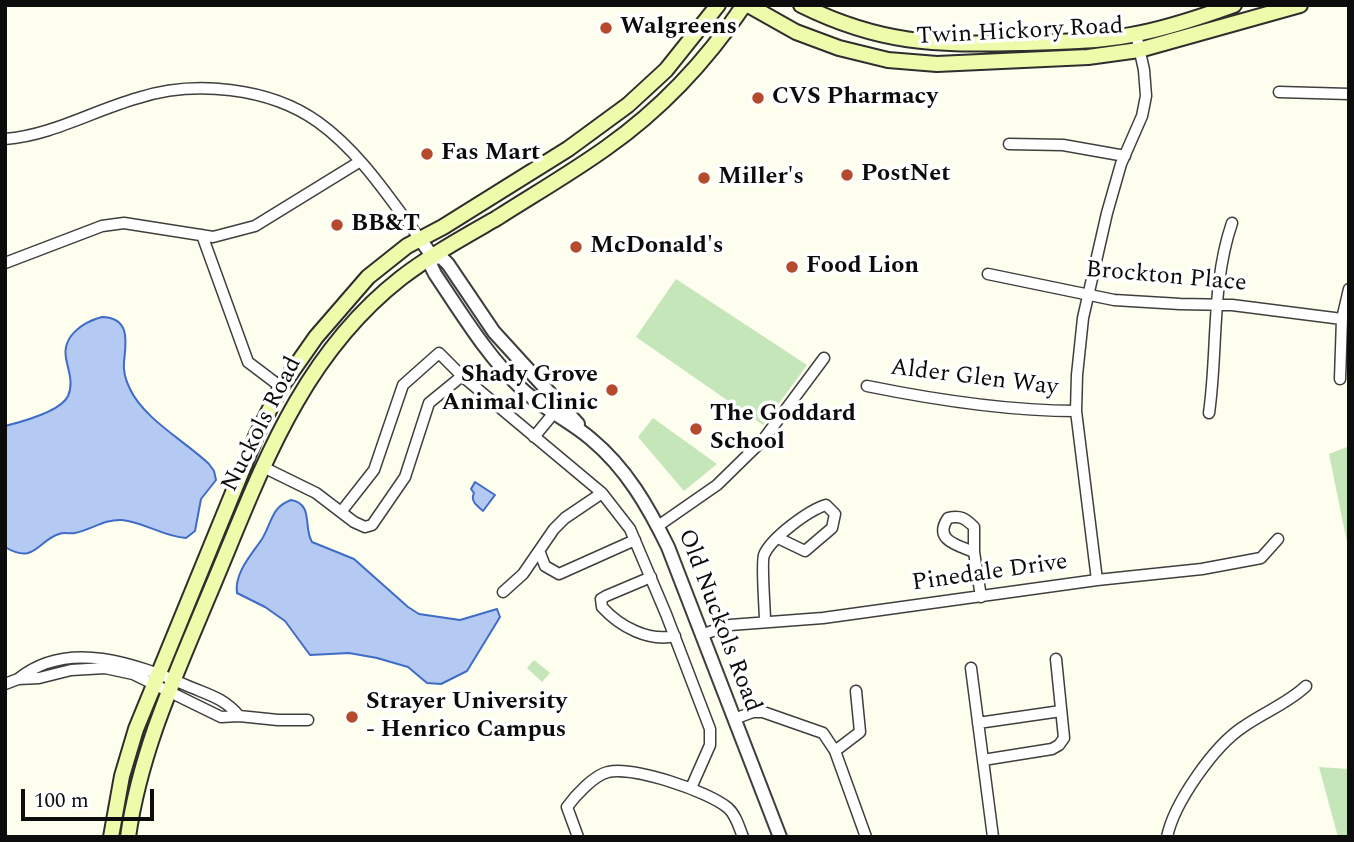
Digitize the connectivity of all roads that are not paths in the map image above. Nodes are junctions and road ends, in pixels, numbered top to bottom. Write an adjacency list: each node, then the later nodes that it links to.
1 (718, 5): 18 (main road, Nuckols Road)
2 (746, 5): 9 (main road, Twin Hickory Road); 19 (main road, Nuckols Road)
3 (801, 5): 7 (main road, Twin Hickory Road)
4 (813, 5): 7 (main road)
5 (1234, 5): 8 (main road, Twin Hickory Road)
6 (1300, 5): 9 (main road, Twin Hickory Road)
7 (841, 24): 8 (main road, Twin Hickory Road)
8 (1136, 34): 9 (street)
9 (1139, 50): 14 (street)
10 (1279, 92): 11 (street)
11 (1349, 94)
12 (5, 139): 15 (street)
13 (1009, 144): 14 (street)
14 (1125, 156): 23 (street)
15 (359, 162): 17 (street); 18 (street)
16 (1232, 223): 24 (street)
17 (202, 235): 20 (street); 29 (street)
18 (420, 239): 19 (street, Old Nuckols Road); 29 (main road, Nuckols Road)
19 (432, 256): 32 (street, Old Nuckols Road); 35 (street, Old Nuckols Road); 36 (main road, Nuckols Road)
20 (5, 263)
21 (988, 275): 23 (street, Brockton Place)
22 (1349, 289): 25 (street)
23 (1089, 295): 24 (street, Brockton Place); 31 (street)
24 (1218, 304): 25 (street, Brockton Place); 33 (street)
25 (1342, 319): 28 (street)
26 (824, 358): 39 (street)
27 (463, 376): 34 (street); 38 (street); 38 (street)
28 (1340, 379)
29 (281, 387): 54 (main road, Nuckols Road)
30 (867, 387): 31 (street, Alder Glen Way)
31 (1076, 411): 46 (street)
32 (553, 414): 34 (street); 35 (street, Old Nuckols Road)
33 (1209, 414)
34 (534, 437): 37 (street)
35 (590, 438): 39 (street, Old Nuckols Road)
36 (263, 467): 38 (street); 56 (main road, Nuckols Road)
37 (602, 494): 41 (street); 44 (street)
38 (341, 512)
39 (658, 526): 50 (street, Old Nuckols Road)
40 (778, 538): 40 (street); 49 (street)
41 (635, 540): 44 (street); 45 (street)
42 (1278, 540): 46 (street, Pinedale Drive)
43 (974, 552): 48 (street)
44 (540, 553): 47 (street)
45 (651, 577): 51 (street); 51 (street)
46 (1097, 580): 48 (street, Pinedale Drive)
47 (503, 592)
48 (981, 597): 49 (street, Pinedale Drive)
49 (765, 621): 50 (street, Pinedale Drive)
50 (701, 635): 61 (street, Old Nuckols Road)
51 (675, 636): 66 (street)
52 (1056, 659): 59 (street)
53 (971, 668): 63 (street)
54 (156, 679): 55 (street); 56 (street); 67 (main road, Nuckols Road)
55 (5, 684)
56 (171, 686): 60 (street); 60 (street); 68 (main road, Nuckols Road)
57 (1306, 686): 74 (street)
58 (856, 691): 64 (street)
59 (1062, 710): 63 (street); 65 (street)
60 (239, 716): 62 (street)
61 (734, 719): 64 (street); 71 (street, Old Nuckols Road)
62 (308, 720)
63 (978, 723): 65 (street)
64 (835, 751): 72 (street)
65 (983, 760): 73 (street)
66 (691, 788): 69 (street); 70 (street)
67 (111, 837)
68 (128, 837)
69 (578, 837)
70 (743, 837)
71 (780, 837)
72 (866, 837)
73 (993, 837)
74 (1167, 837)

